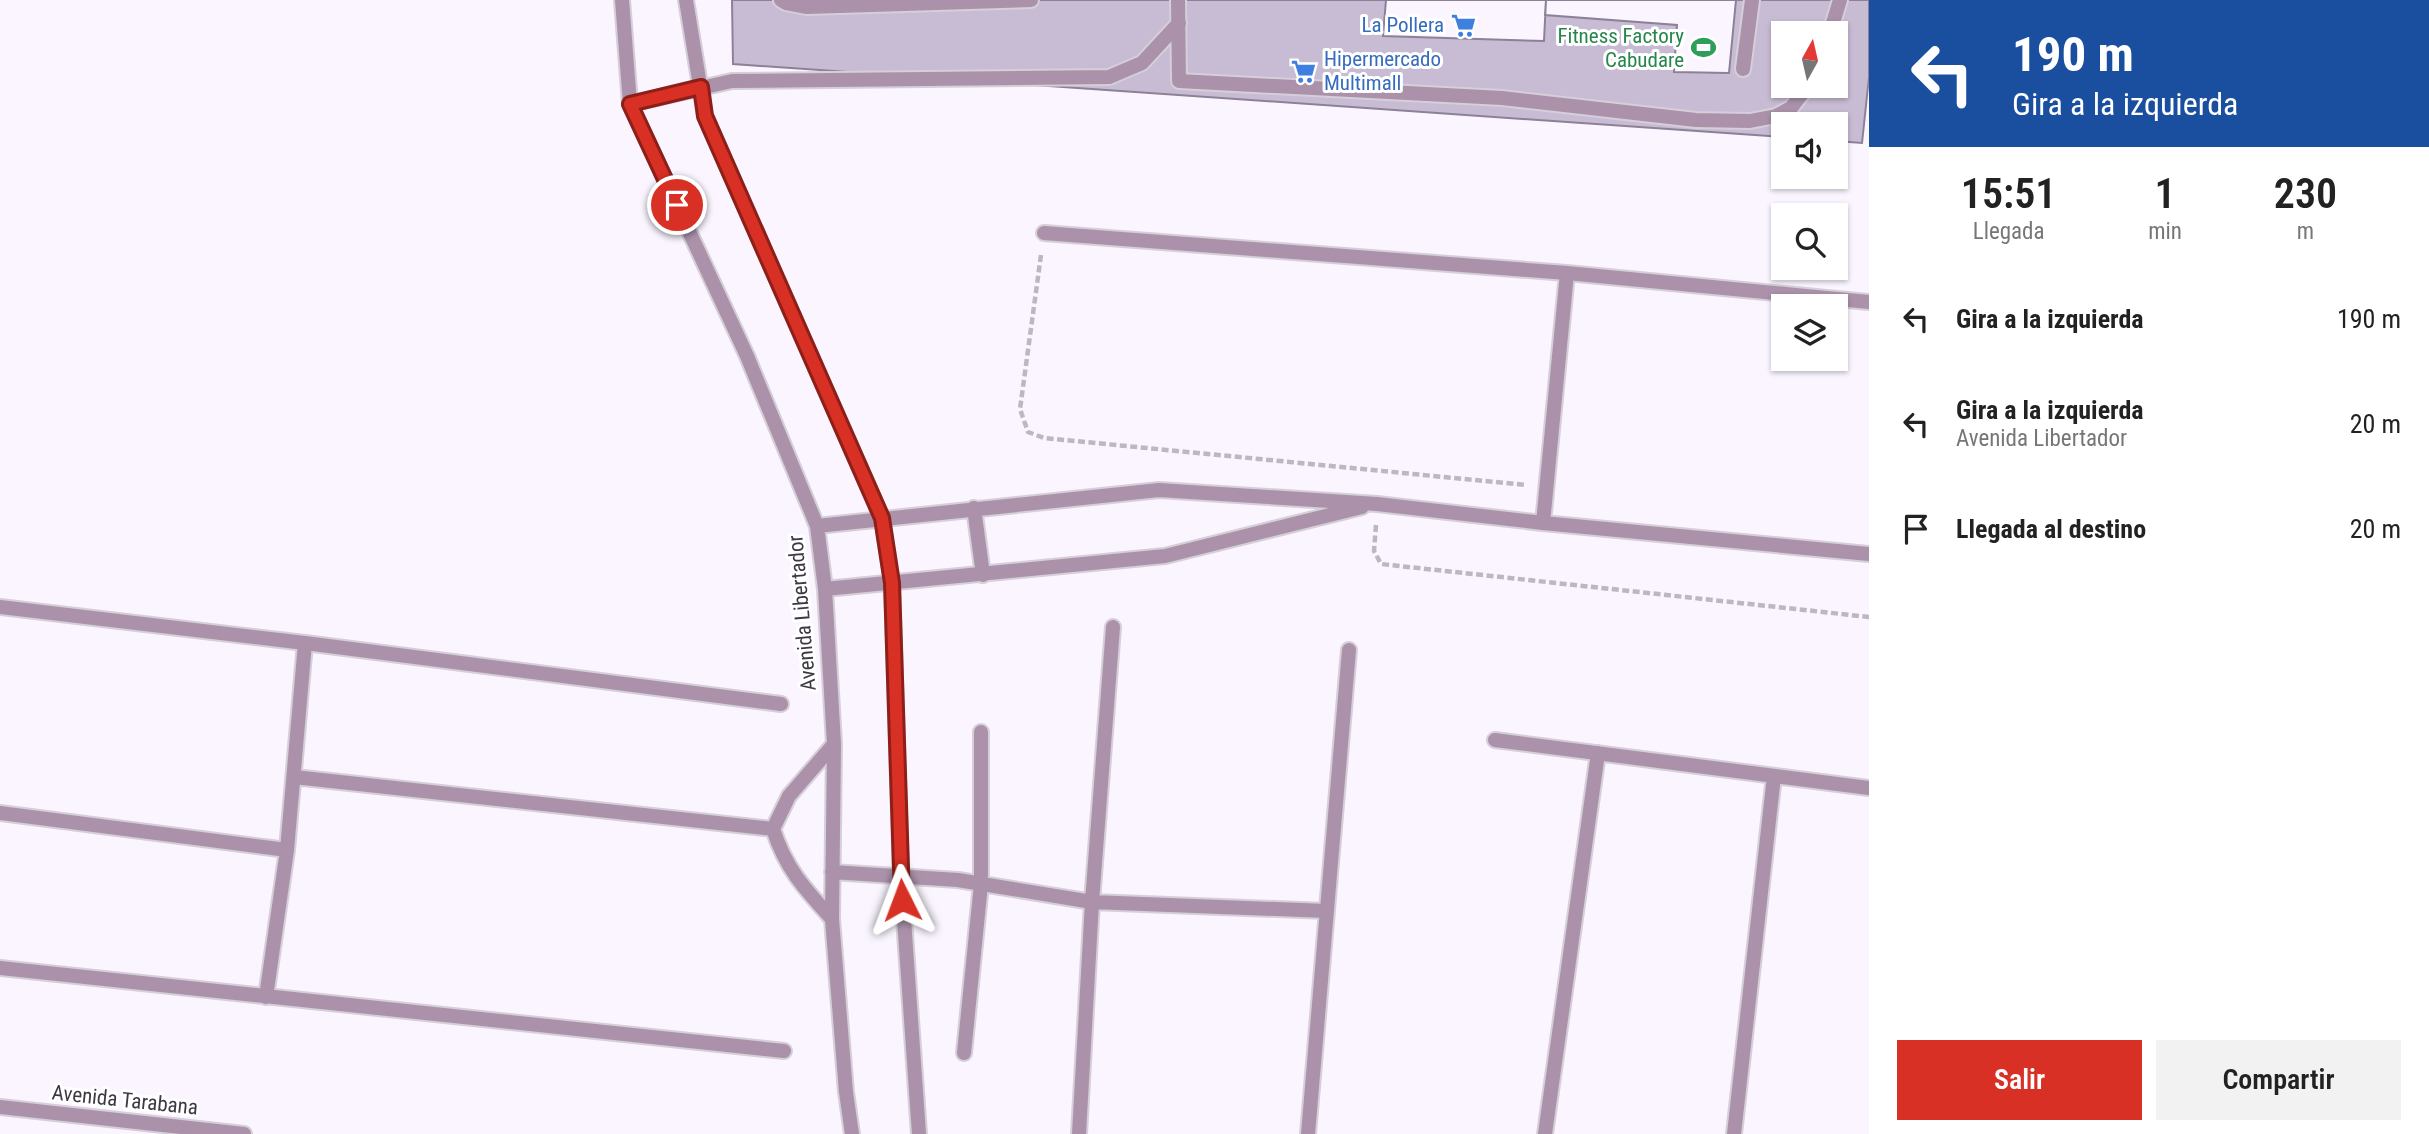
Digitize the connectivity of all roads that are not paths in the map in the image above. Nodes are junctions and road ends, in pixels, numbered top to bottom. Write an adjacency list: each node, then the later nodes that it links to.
1 (622, 0): 13 (street, Avenida Libertador)
2 (686, 0): 11 (street)
3 (781, 0): 4 (street)
4 (1031, 0)
5 (1178, 0): 9 (street)
6 (1752, 0): 10 (street)
7 (1840, 0): 8 (street)
8 (1834, 21)
9 (1179, 23): 11 (street); 12 (street)
10 (1743, 69)
11 (701, 87): 13 (street); 19 (street)
12 (1799, 98)
13 (630, 104): 21 (street, Avenida Libertador)
14 (1044, 233): 15 (street)
15 (1567, 273): 16 (street); 20 (street)
16 (1869, 302)
17 (1377, 503): 18 (street); 20 (street); 23 (street)
18 (974, 508): 19 (street); 23 (street)
19 (882, 518): 21 (street); 24 (street)
20 (1542, 523): 22 (street)
21 (817, 526): 25 (street, Avenida Libertador)
22 (1869, 554)
23 (983, 575): 24 (street)
24 (892, 583): 25 (street); 42 (street)
25 (825, 589): 33 (street, Avenida Libertador)
26 (0, 607): 28 (street)
27 (1113, 627): 44 (street)
28 (305, 643): 30 (street); 36 (street)
29 (1349, 650): 45 (street)
30 (781, 704)
31 (981, 732): 43 (street)
32 (1495, 740): 34 (street)
33 (834, 744): 39 (street); 41 (street, Avenida Libertador)
34 (1598, 753): 35 (street); 57 (street)
35 (1774, 776): 37 (street); 58 (street)
36 (293, 777): 39 (street); 40 (street)
37 (1869, 788)
38 (0, 813): 40 (street)
39 (773, 829): 46 (street)
40 (287, 850): 48 (street)
41 (832, 872): 42 (street); 46 (street, Avenida Libertador)
42 (901, 876): 43 (street); 54 (street)
43 (981, 884): 44 (street); 50 (street)
44 (1092, 902): 45 (street); 55 (street)
45 (1327, 911): 56 (street)
46 (832, 919): 53 (street, Avenida Libertador)
47 (0, 968): 48 (street)
48 (266, 997): 49 (street)
49 (784, 1051)
50 (964, 1053)
51 (0, 1107): 52 (street, Avenida Tarabana)
52 (244, 1134)
53 (852, 1134)
54 (919, 1134)
55 (1079, 1134)
56 (1308, 1134)
57 (1545, 1134)
58 (1734, 1134)

